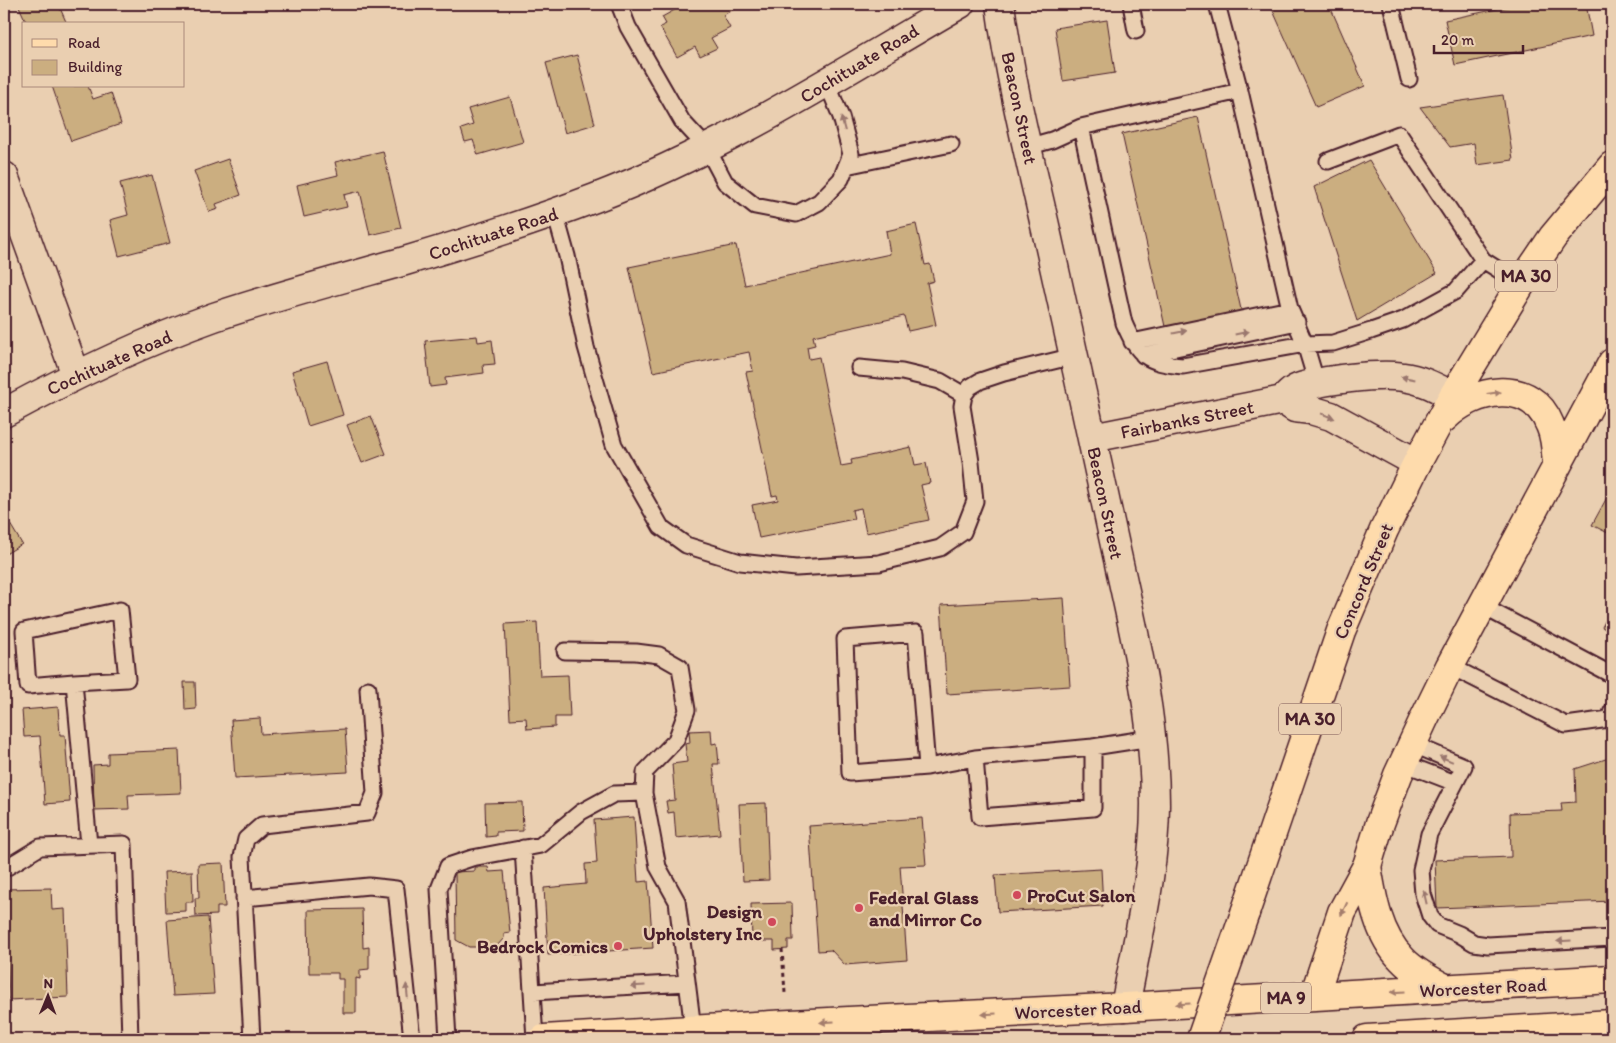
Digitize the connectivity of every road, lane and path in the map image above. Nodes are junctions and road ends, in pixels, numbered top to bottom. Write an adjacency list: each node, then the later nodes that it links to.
1 (619, 4): 14 (lane)
2 (960, 4): 9 (street, Cochituate Road)
3 (1000, 4): 13 (street, Beacon Street)
4 (1131, 4): 7 (lane)
5 (1217, 4): 10 (lane)
6 (1391, 4): 8 (lane)
7 (1136, 31)
8 (1409, 79)
9 (827, 83): 14 (street, Cochituate Road); 16 (lane, one-way to 9)
10 (1240, 91): 11 (lane); 22 (lane)
11 (1081, 127): 13 (lane); 23 (lane)
12 (951, 144): 16 (lane)
13 (1027, 147): 26 (street, Beacon Street)
14 (707, 148): 16 (lane); 19 (street, Cochituate Road)
15 (1328, 162): 20 (lane)
16 (846, 166)
17 (1612, 166): 21 (main road, Concord Street / MA 30)
18 (4, 176): 29 (street)
19 (556, 213): 29 (street, Cochituate Road); 31 (lane)
20 (1483, 260): 21 (lane); 24 (lane)
21 (1521, 284): 32 (main road, Concord Street / MA 30)
22 (1294, 316): 23 (lane, one-way to 22); 24 (lane); 25 (lane, one-way to 22)
23 (1132, 342): 25 (lane)
24 (1305, 344): 25 (lane); 30 (lane)
25 (1143, 355)
26 (1074, 356): 31 (lane); 36 (street, Beacon Street)
27 (1612, 363): 38 (main road)
28 (859, 368): 31 (lane)
29 (76, 374): 34 (street, Cochituate Road)
30 (1317, 384): 32 (street, Fairbanks Street, one-way to 30); 33 (street, Fairbanks Street)
31 (964, 396)
32 (1454, 396): 35 (main road, Concord Street / MA 30)
33 (1283, 400): 36 (street, Fairbanks Street); 37 (street, one-way to 37)
34 (4, 413)
35 (1437, 424): 37 (main road, Concord Street / MA 30); 38 (main road, one-way to 38)
36 (1092, 438): 46 (street, Beacon Street)
37 (1417, 463): 76 (main road, Concord Street / MA 30, bridge)
38 (1557, 466): 39 (main road)
39 (1482, 606): 41 (main road); 42 (lane)
40 (565, 651): 52 (lane)
41 (1450, 666): 45 (lane); 48 (main road)
42 (1612, 675)
43 (74, 682): 43 (lane); 53 (lane)
44 (368, 688): 57 (lane)
45 (1611, 715)
46 (1151, 738): 47 (lane); 66 (street, Beacon Street)
47 (1094, 747): 49 (lane); 49 (lane)
48 (1407, 754): 51 (lane); 51 (lane, one-way to 48); 55 (main road)
49 (975, 758): 50 (lane)
50 (927, 767): 50 (lane)
51 (1455, 783): 58 (lane, one-way to 51)
52 (644, 792): 54 (lane); 61 (lane)
53 (89, 845): 56 (lane); 70 (lane)
54 (523, 848): 63 (lane); 73 (lane)
55 (1367, 866): 62 (main road); 65 (main road, one-way to 65)
56 (4, 869)
57 (244, 898): 71 (lane); 72 (lane, one-way to 57)
58 (1612, 938)
59 (782, 949): 64 (path)
60 (1612, 979): 62 (main road, Worcester Road / MA 9)
61 (687, 983): 63 (lane, one-way to 63); 68 (lane)
62 (1447, 989): 65 (main road, Worcester Road / MA 9, one-way to 65)
63 (533, 992): 74 (lane)
64 (785, 993)
65 (1314, 996): 66 (main road, Worcester Road / MA 9, one-way to 66)
66 (1125, 1007): 68 (main road, Worcester Road / MA 9, one-way to 68)
67 (1612, 1024): 69 (main road)
68 (693, 1029): 75 (main road, Worcester Road / MA 9)
69 (1566, 1033): 77 (main road)
70 (130, 1039)
71 (252, 1039)
72 (412, 1039)
73 (448, 1039)
74 (536, 1039)
75 (544, 1039)
76 (1201, 1039)
77 (1382, 1039)

